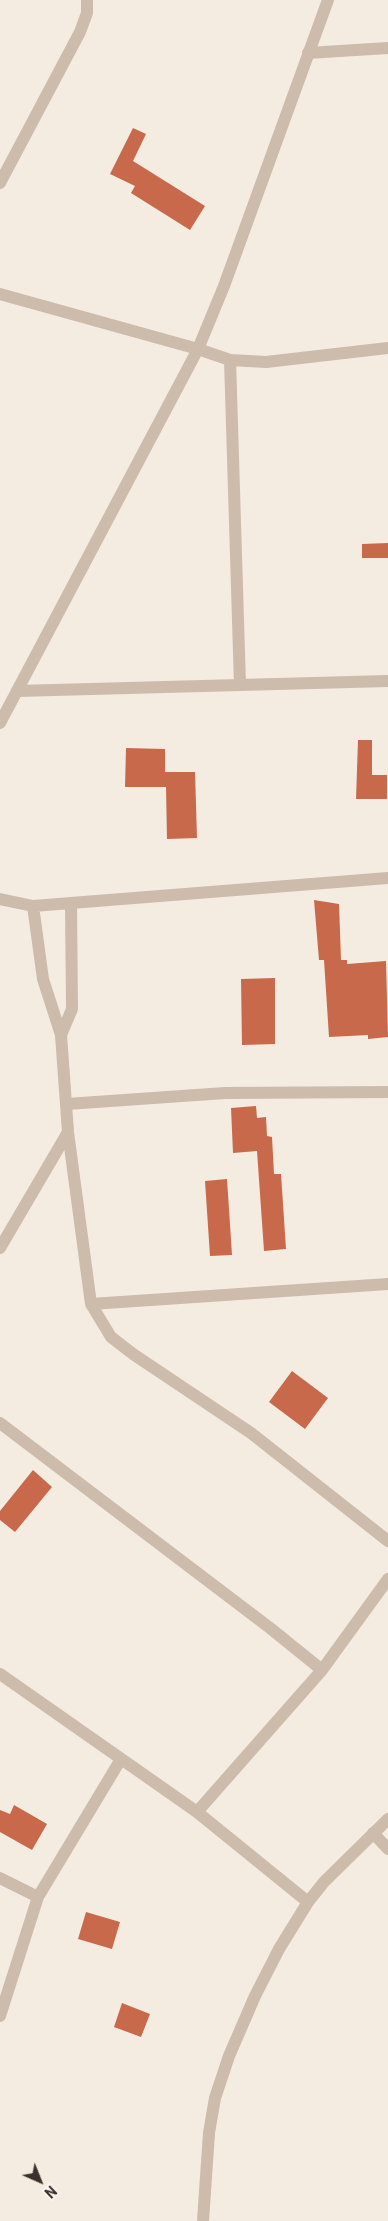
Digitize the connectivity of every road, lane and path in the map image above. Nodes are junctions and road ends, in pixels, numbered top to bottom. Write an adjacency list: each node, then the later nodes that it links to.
1 (87, 0): 5 (street)
2 (328, 0): 4 (street)
3 (388, 48): 4 (street)
4 (308, 53): 9 (street)
5 (5, 163): 6 (street)
6 (0, 183)
7 (0, 294): 9 (street)
8 (388, 348): 10 (street)
9 (198, 349): 10 (street); 13 (street)
10 (230, 360): 12 (street)
11 (388, 681): 12 (street)
12 (240, 685): 13 (street)
13 (17, 691): 14 (street)
14 (0, 723)
15 (388, 878): 17 (street)
16 (0, 899): 18 (street)
17 (71, 903): 18 (street); 19 (street)
18 (33, 906): 19 (street)
19 (61, 1035): 21 (street)
20 (388, 1092): 21 (street)
21 (67, 1104): 22 (street)
22 (68, 1132): 23 (street); 25 (street)
23 (0, 1248)
24 (388, 1284): 25 (street)
25 (91, 1304): 27 (street)
26 (0, 1423): 29 (street)
27 (388, 1541)
28 (388, 1579): 29 (street)
29 (322, 1670): 32 (street)
30 (0, 1674): 31 (street)
31 (121, 1759): 32 (street); 37 (street)
32 (197, 1812): 38 (street)
33 (388, 1819): 34 (street)
34 (373, 1833): 35 (street); 38 (street)
35 (388, 1848)
36 (0, 1878): 37 (street)
37 (38, 1897): 39 (street)
38 (308, 1902): 40 (street)
39 (0, 2016)
40 (203, 2221)

